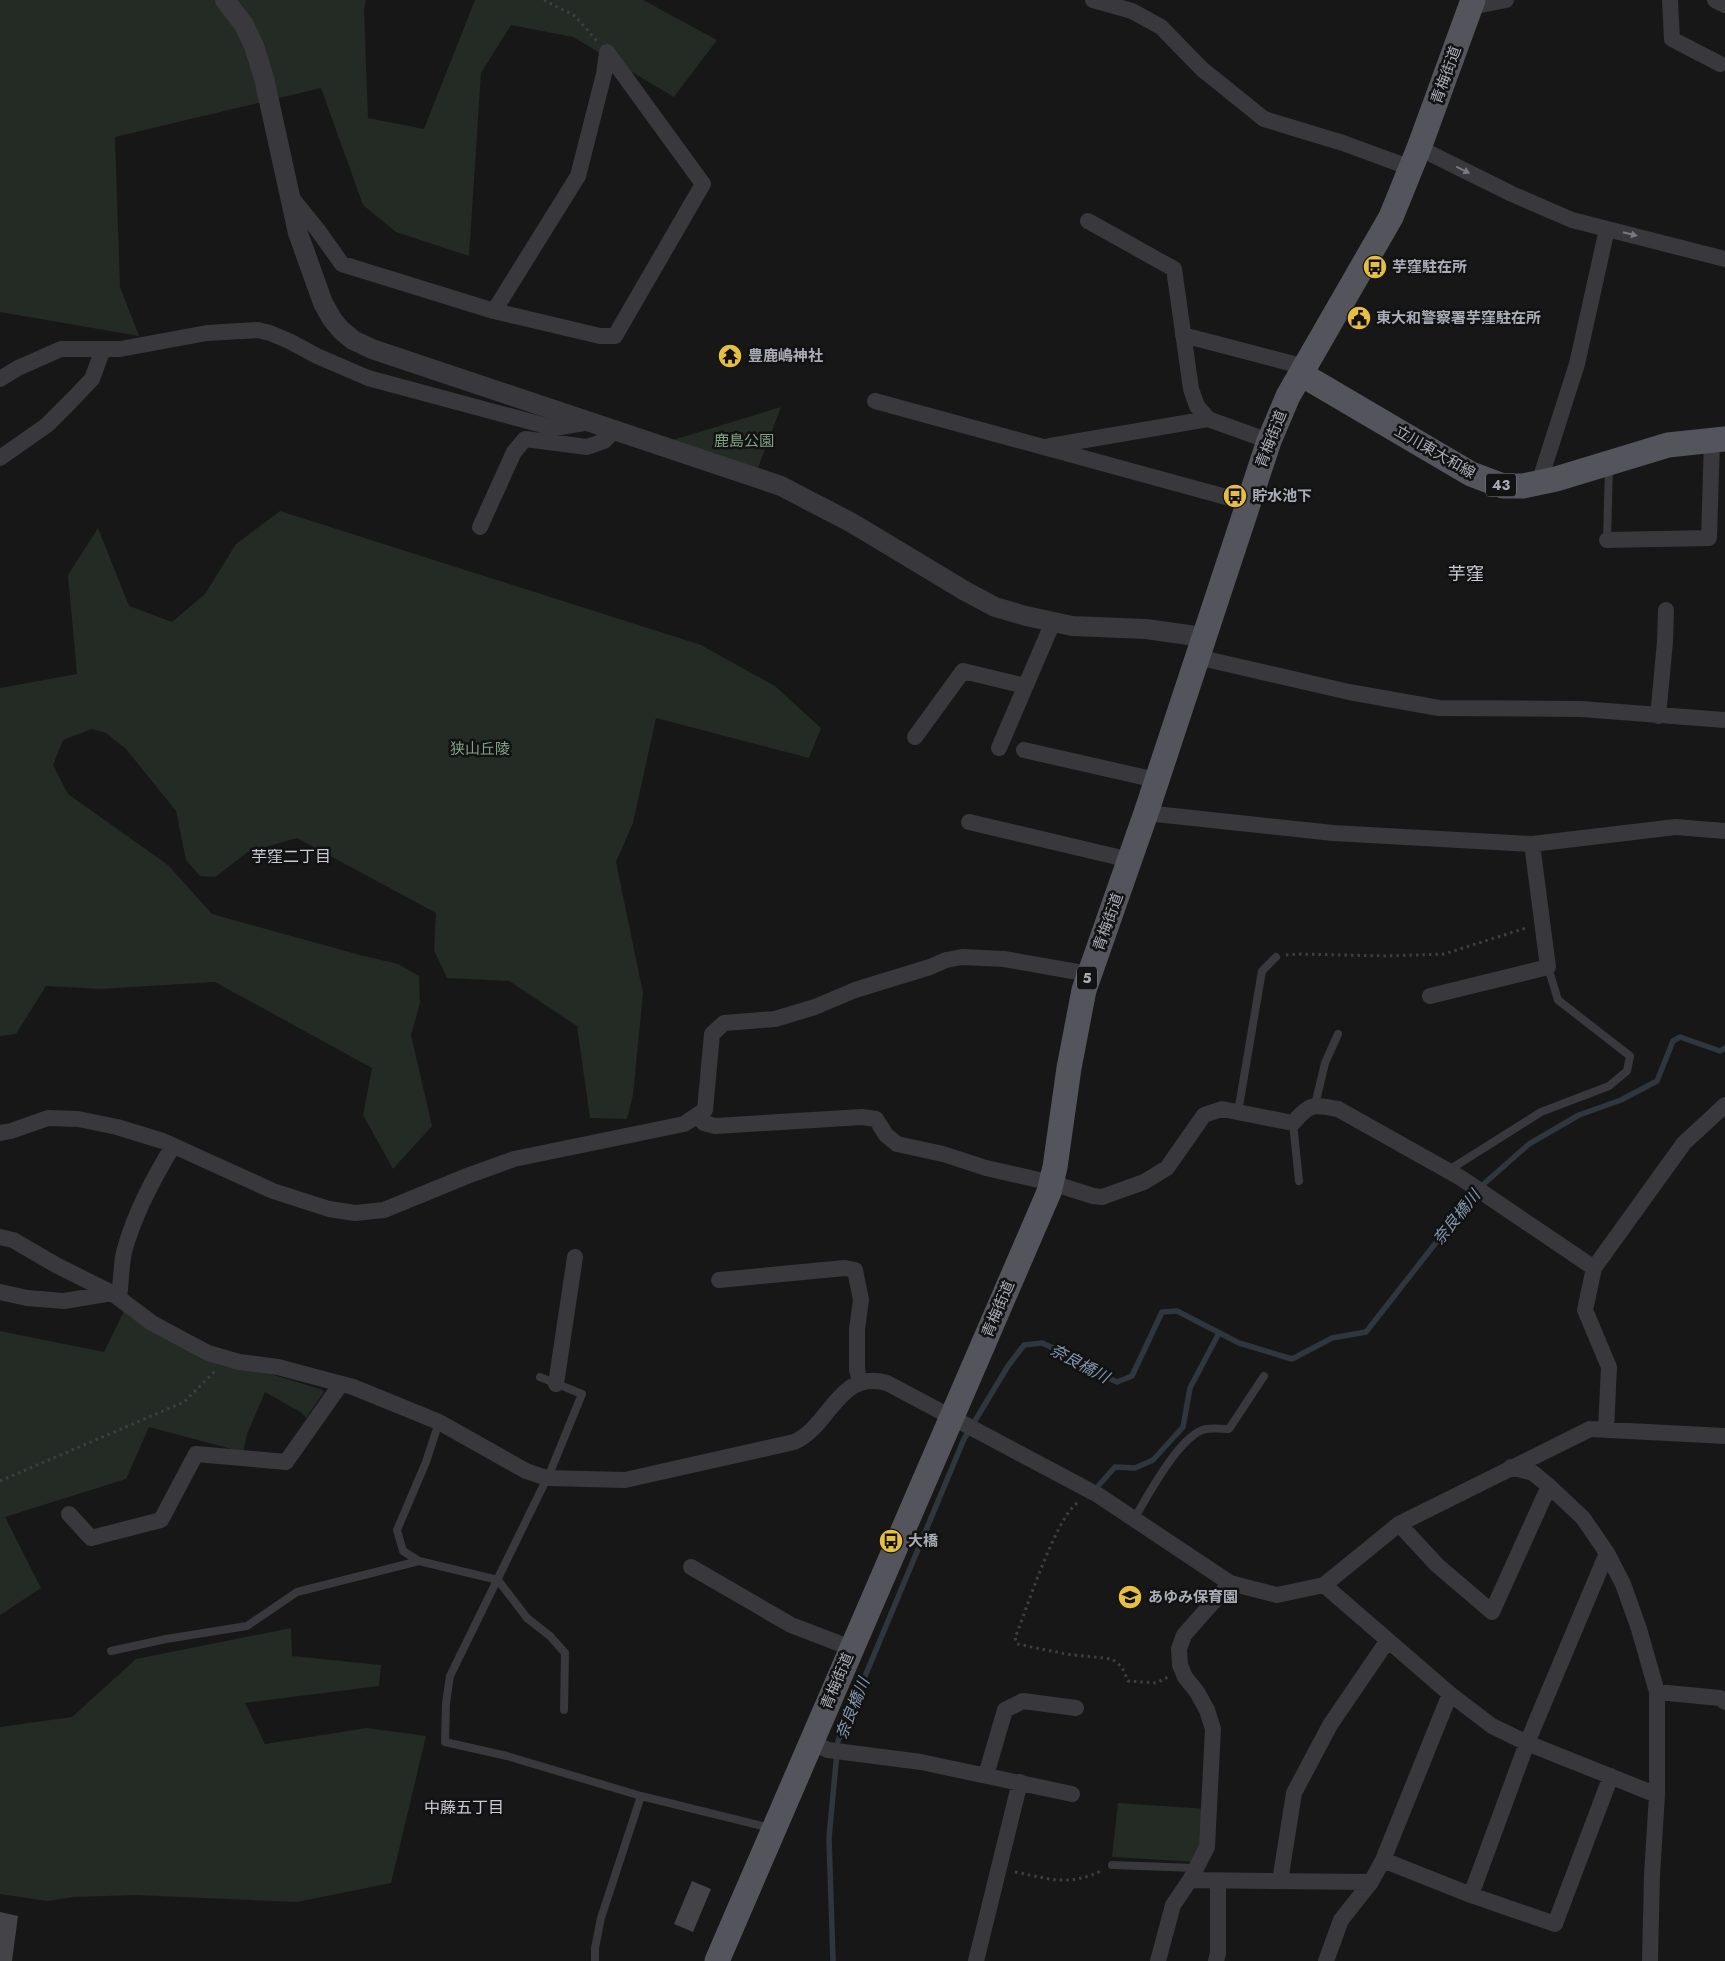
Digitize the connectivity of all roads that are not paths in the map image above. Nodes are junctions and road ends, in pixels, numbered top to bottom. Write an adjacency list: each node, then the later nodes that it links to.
1 (225, 0): 10 (street)
2 (1092, 0): 9 (street)
3 (1506, 0): 6 (street)
4 (1670, 0): 8 (street)
5 (1715, 0): 7 (street)
6 (1472, 4): 9 (main road, 青梅街道 / 5)
7 (1725, 5)
8 (1720, 64)
9 (1415, 158): 12 (street, one-way to 12); 17 (main road, 青梅街道 / 5)
10 (291, 197): 14 (street); 21 (street)
11 (1088, 221): 15 (street)
12 (1607, 228): 13 (street, one-way to 13); 28 (street)
13 (1725, 259)
14 (494, 311): 14 (street)
15 (1183, 335): 17 (street); 20 (street)
16 (102, 349): 18 (street); 21 (street); 26 (street)
17 (1303, 370): 24 (main road, 青梅街道 / 5); 28 (main road, 立川東大和線 / 43)
18 (0, 379)
19 (875, 401): 25 (street)
20 (1208, 419): 24 (street); 25 (street)
21 (592, 422): 22 (street)
22 (616, 429): 30 (street); 33 (street)
23 (1719, 440): 27 (main road, 立川東大和線 / 43); 31 (street)
24 (1269, 441): 29 (main road, 青梅街道 / 5)
25 (1045, 447): 29 (street)
26 (0, 458)
27 (1609, 462): 28 (main road, 立川東大和線 / 43); 31 (lane)
28 (1539, 484)
29 (1248, 503): 34 (main road, 青梅街道 / 5)
30 (480, 527)
31 (1607, 540)
32 (1666, 610): 36 (street)
33 (1053, 622): 34 (street); 35 (street)
34 (1200, 647): 36 (street); 41 (main road, 青梅街道 / 5)
35 (1025, 686): 38 (street); 39 (street)
36 (1658, 716): 37 (street)
37 (1725, 720)
38 (915, 737)
39 (999, 748)
40 (1024, 750): 41 (street)
41 (1156, 780): 42 (main road, 青梅街道 / 5)
42 (1146, 814): 45 (street); 46 (main road, 青梅街道 / 5)
43 (969, 822): 46 (street)
44 (1725, 831): 45 (street)
45 (1532, 844): 48 (street)
46 (1130, 860): 49 (main road, 青梅街道 / 5)
47 (1276, 957): 54 (lane)
48 (1548, 967): 50 (street); 59 (lane)
49 (1089, 974): 55 (street); 61 (main road, 青梅街道 / 5)
50 (1430, 996)
51 (1338, 1034): 52 (lane)
52 (1316, 1105): 56 (street); 59 (street)
53 (1725, 1105): 64 (street)
54 (1238, 1112): 56 (street); 61 (street)
55 (697, 1116): 58 (street); 61 (street)
56 (1293, 1123): 60 (lane)
57 (0, 1133): 58 (street)
58 (173, 1146): 67 (street)
59 (1449, 1170): 64 (street)
60 (1299, 1181)
61 (1052, 1183): 73 (main road, 青梅街道 / 5)
62 (0, 1237): 67 (street)
63 (575, 1257): 72 (street)
64 (1594, 1268): 75 (street)
65 (719, 1280): 70 (street)
66 (0, 1292): 67 (street)
67 (115, 1296): 71 (street)
68 (1264, 1376): 81 (lane)
69 (540, 1377): 72 (lane)
70 (860, 1382): 73 (street); 78 (street)
71 (341, 1384): 74 (street); 80 (street)
72 (556, 1384): 78 (lane)
73 (958, 1420): 81 (street); 90 (main road, 青梅街道 / 5)
74 (439, 1422): 78 (street); 84 (lane)
75 (1606, 1429): 76 (street); 77 (street)
76 (1725, 1436)
77 (1511, 1467): 79 (street); 82 (street)
78 (547, 1478): 86 (lane)
79 (1550, 1486): 82 (street); 83 (street)
80 (70, 1514)
81 (1134, 1519): 87 (street)
82 (1399, 1524): 88 (street)
83 (1607, 1553): 92 (street); 97 (street)
84 (419, 1561): 86 (lane); 91 (lane)
85 (691, 1567): 90 (street)
86 (498, 1580): 96 (lane); 104 (lane)
87 (1230, 1583): 88 (street); 108 (street)
88 (1324, 1585): 89 (street)
89 (1388, 1640): 93 (street); 110 (street)
90 (851, 1648): 98 (main road, 青梅街道 / 5)
91 (111, 1651)
92 (1657, 1692): 94 (street); 103 (street)
93 (1450, 1694): 97 (street); 106 (street)
94 (1725, 1702)
95 (1076, 1708): 99 (street)
96 (564, 1710)
97 (1527, 1743): 100 (street); 112 (street)
98 (827, 1748): 99 (street); 105 (main road, 青梅街道 / 5)
99 (986, 1775): 101 (street)
100 (1611, 1776): 103 (street); 112 (street)
101 (1020, 1782): 102 (street); 115 (street)
102 (1072, 1794)
103 (1657, 1795): 119 (street)
104 (641, 1796): 105 (lane); 113 (lane)
105 (773, 1828): 114 (main road, 青梅街道 / 5)
106 (1383, 1860): 111 (street); 112 (street)
107 (1112, 1865): 108 (lane)
108 (1194, 1874): 109 (street); 116 (street)
109 (1218, 1881): 110 (street); 117 (street)
110 (1280, 1881): 111 (street)
111 (1371, 1882): 118 (street)
112 (1471, 1895)
113 (595, 1961)
114 (717, 1961)
115 (976, 1961)
116 (1158, 1961)
117 (1216, 1961)
118 (1326, 1961)
119 (1650, 1961)

